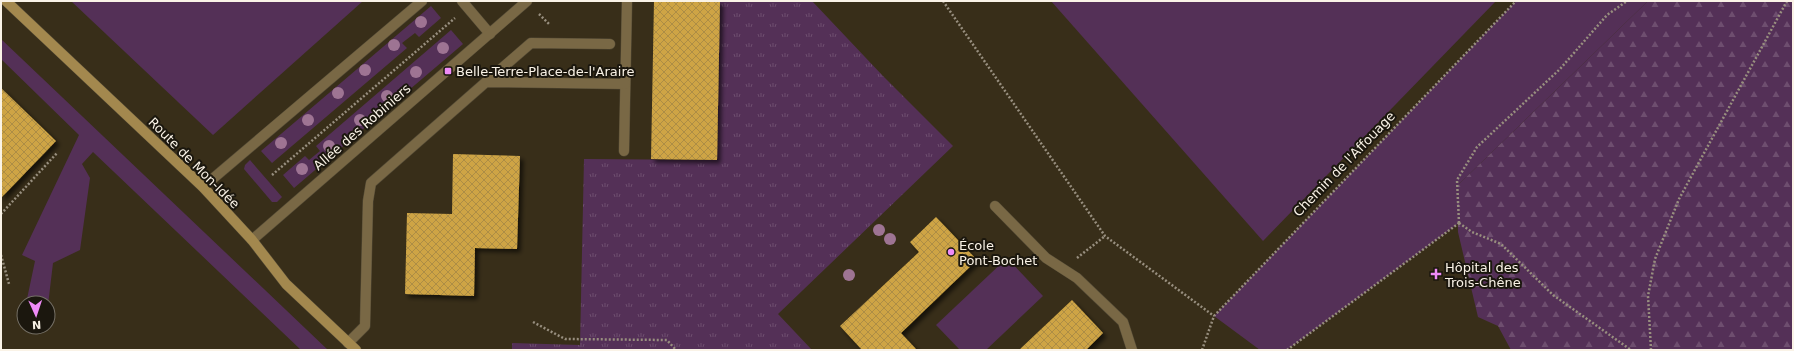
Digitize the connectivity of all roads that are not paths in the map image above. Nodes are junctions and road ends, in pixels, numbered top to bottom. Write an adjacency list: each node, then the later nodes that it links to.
1 (6, 1): 11 (main road, Route de Mon-Idée)
2 (422, 1): 11 (street)
3 (527, 1): 6 (street, Allée des Robiniers)
4 (627, 1): 9 (street)
5 (464, 4): 6 (street)
6 (490, 34): 13 (street, Allée des Robiniers)
7 (610, 44): 8 (street)
8 (486, 82): 9 (street); 14 (street)
9 (625, 84): 10 (street)
10 (624, 151)
11 (203, 187): 13 (main road, Route de Mon-Idée)
12 (995, 206): 15 (street)
13 (252, 240): 14 (main road, Route de Mon-Idée)
14 (352, 346)
15 (1132, 350)

